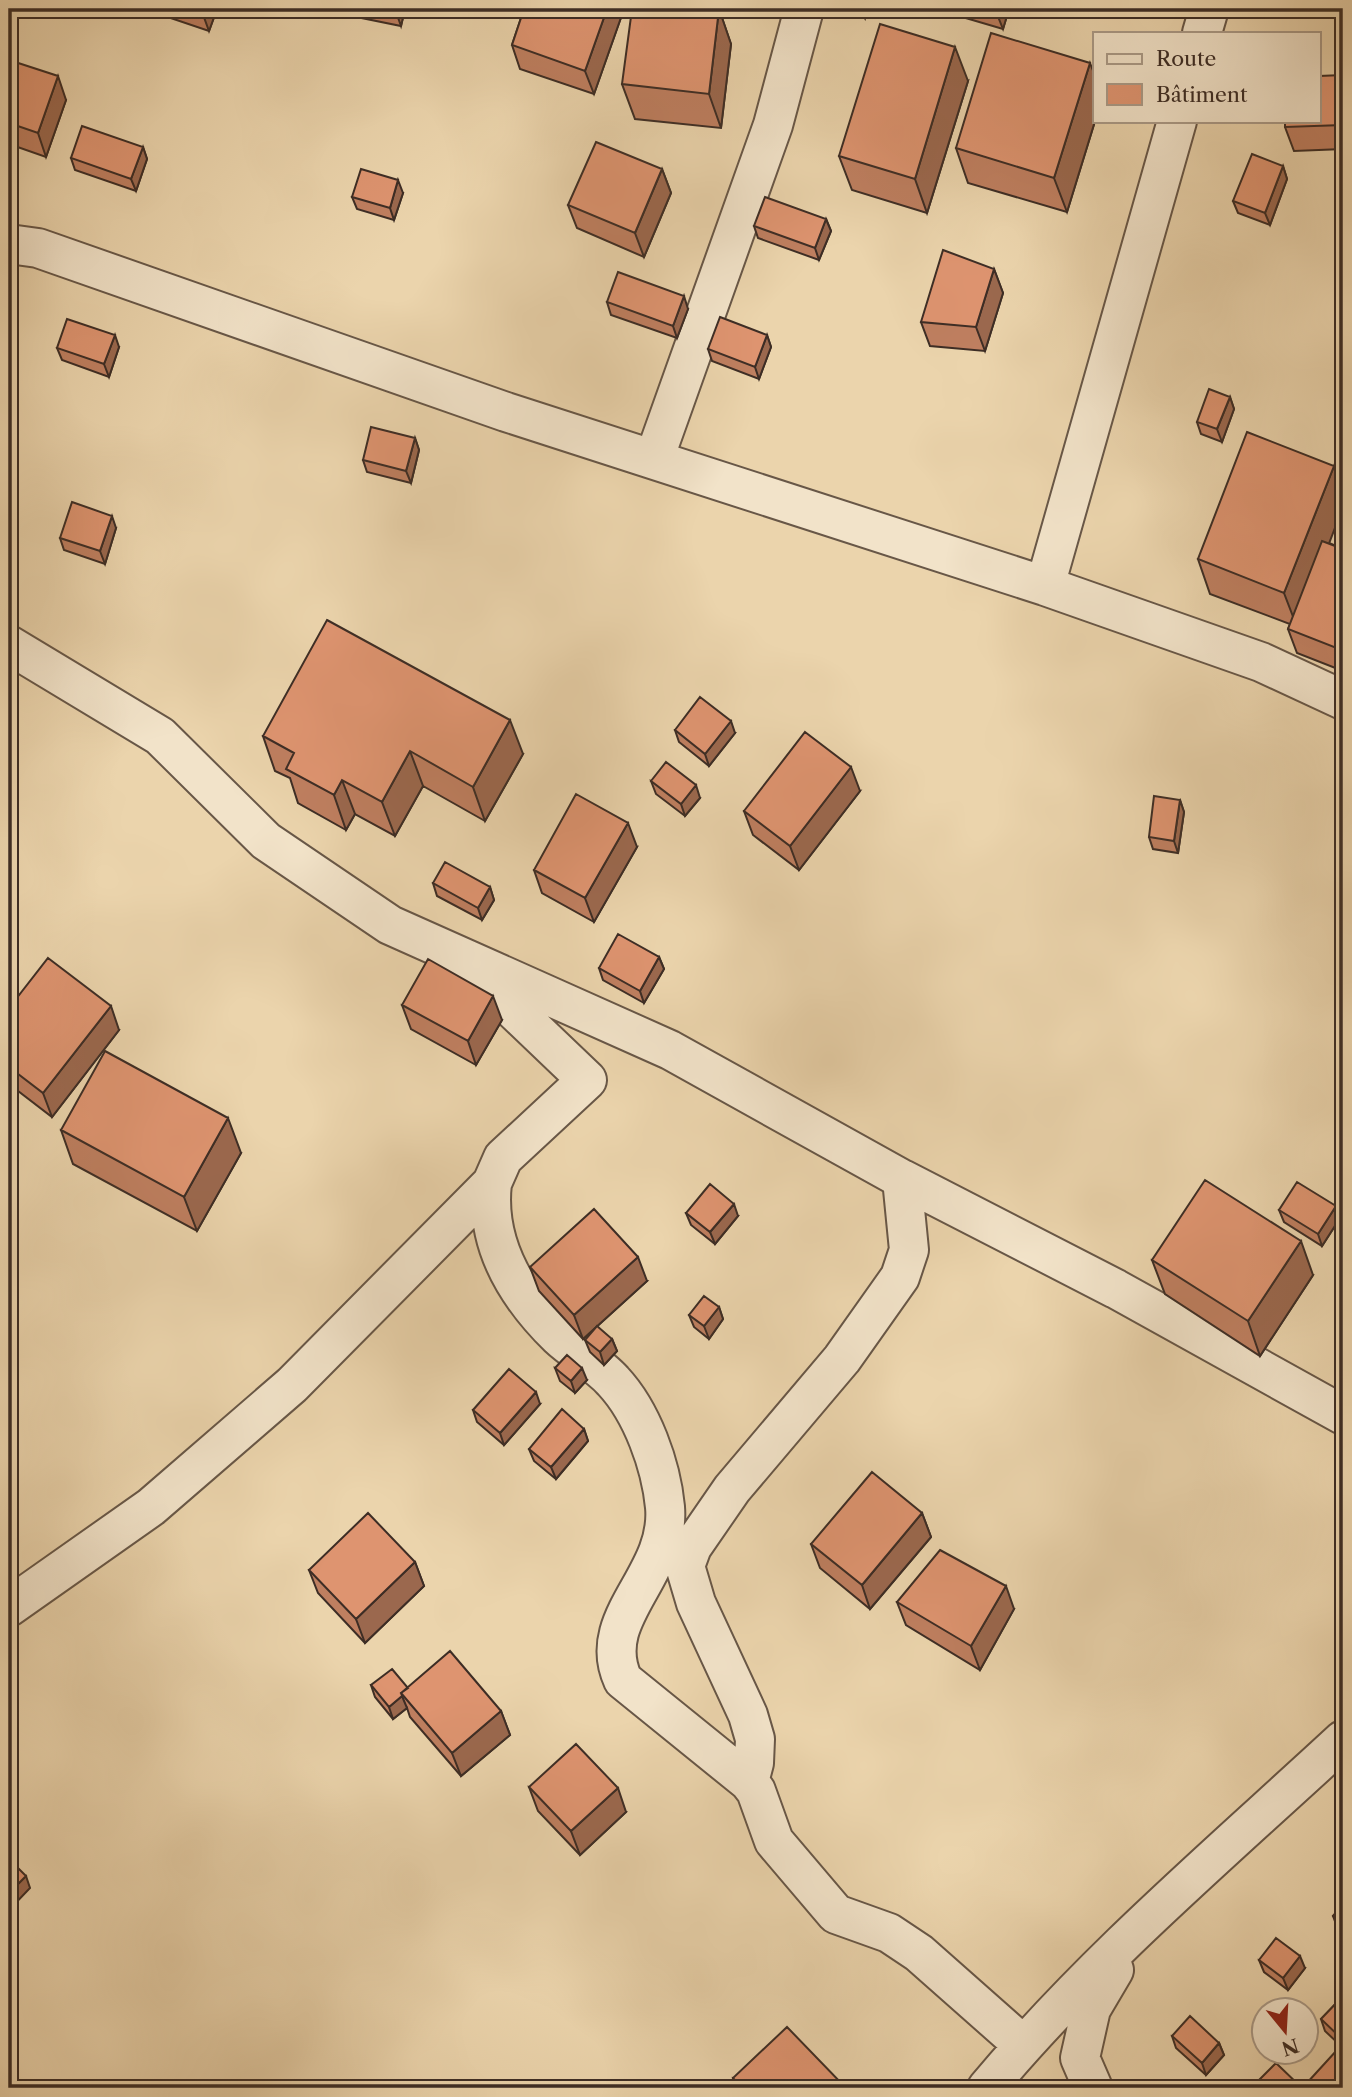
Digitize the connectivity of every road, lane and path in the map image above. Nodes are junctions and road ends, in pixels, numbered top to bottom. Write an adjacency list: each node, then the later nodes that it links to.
1 (804, 9): 6 (street)
2 (1209, 9): 3 (street)
3 (1202, 32)
4 (1177, 122): 7 (street)
5 (9, 244): 6 (street)
6 (654, 458): 7 (street)
7 (1045, 586): 9 (street)
8 (9, 645): 10 (street)
9 (1343, 700)
10 (455, 954): 11 (street); 12 (street)
11 (902, 1179): 13 (street); 16 (street)
12 (492, 1183): 14 (street); 16 (street)
13 (1343, 1415)
14 (9, 1607)
15 (1343, 1740): 17 (street)
16 (749, 1782): 18 (street)
17 (1162, 1908): 18 (street); 20 (street)
18 (1023, 2045): 19 (street)
19 (987, 2088)
20 (1093, 2088)

